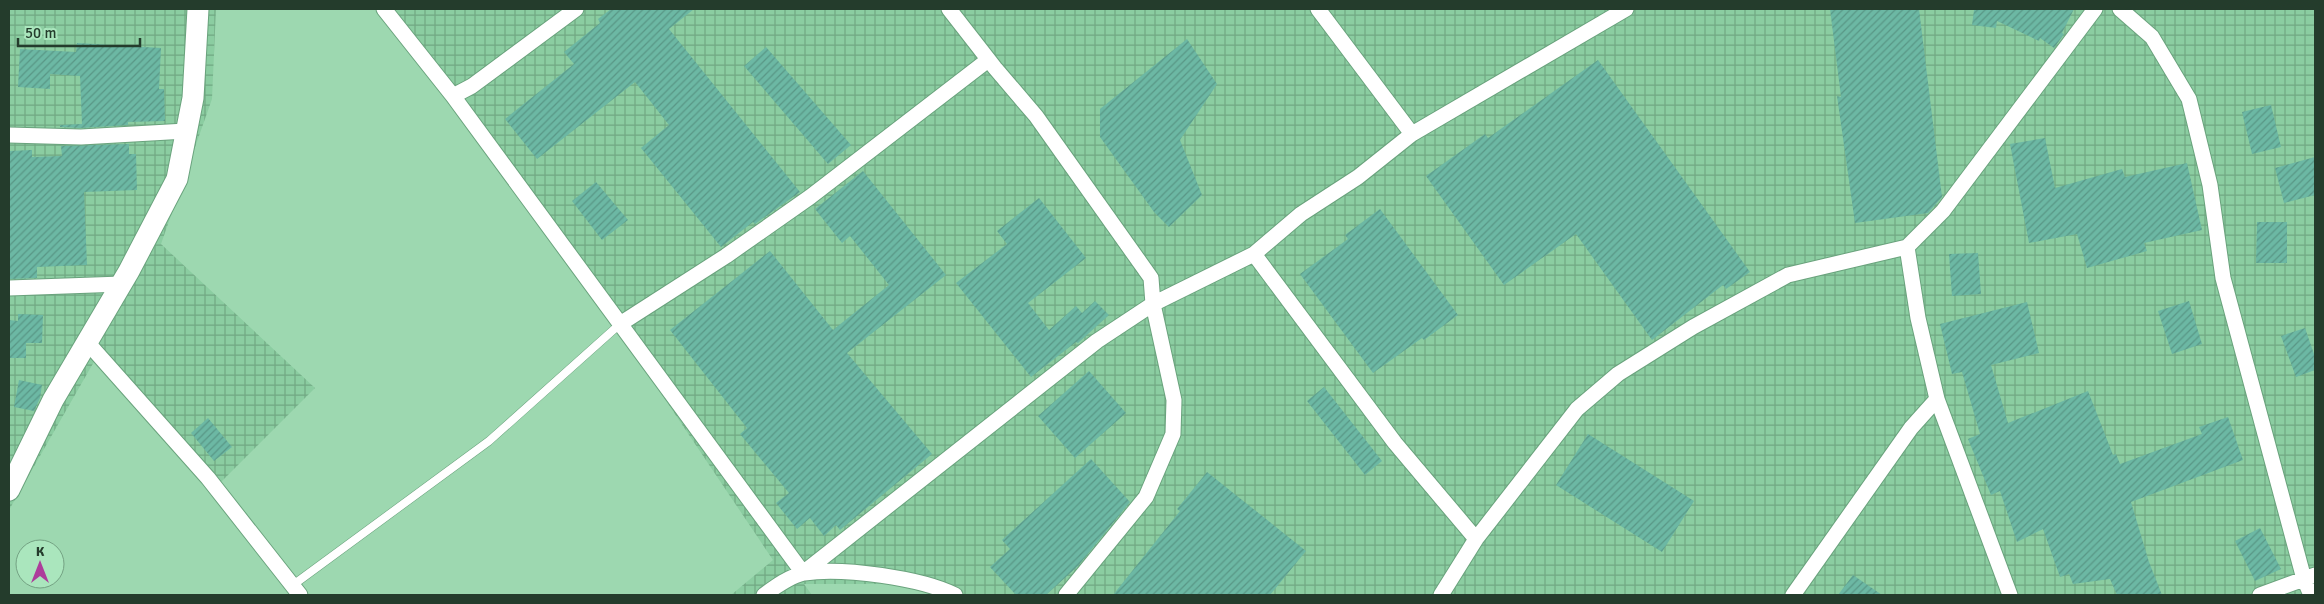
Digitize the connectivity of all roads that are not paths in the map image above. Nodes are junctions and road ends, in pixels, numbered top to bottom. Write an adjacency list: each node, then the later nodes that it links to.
1 (198, 9): 11 (street)
2 (384, 9): 10 (street)
3 (576, 9): 10 (street)
4 (949, 9): 9 (street)
5 (1318, 9): 12 (street)
6 (1626, 9): 12 (street)
7 (2095, 9): 14 (street)
8 (2120, 9): 25 (street)
9 (988, 60): 18 (street); 19 (street)
10 (453, 96): 19 (street)
11 (186, 131): 13 (street); 16 (street)
12 (1412, 134): 15 (street)
13 (9, 135)
14 (1907, 247): 21 (street); 23 (street)
15 (1254, 254): 18 (street); 23 (street)
16 (122, 284): 17 (street); 20 (street)
17 (9, 288)
18 (1153, 304): 24 (street); 30 (street)
19 (620, 324): 24 (street); 26 (lane)
20 (87, 342): 22 (street); 26 (street)
21 (1936, 399): 32 (street); 33 (street)
22 (9, 490)
23 (1476, 539): 31 (street)
24 (803, 573): 27 (street); 29 (street)
25 (2309, 577): 34 (street); 35 (street)
26 (296, 590)
27 (781, 590): 28 (street)
28 (764, 595)
29 (956, 595)
30 (1066, 595)
31 (1441, 595)
32 (1792, 595)
33 (2010, 595)
34 (2260, 595)
35 (2311, 595)

